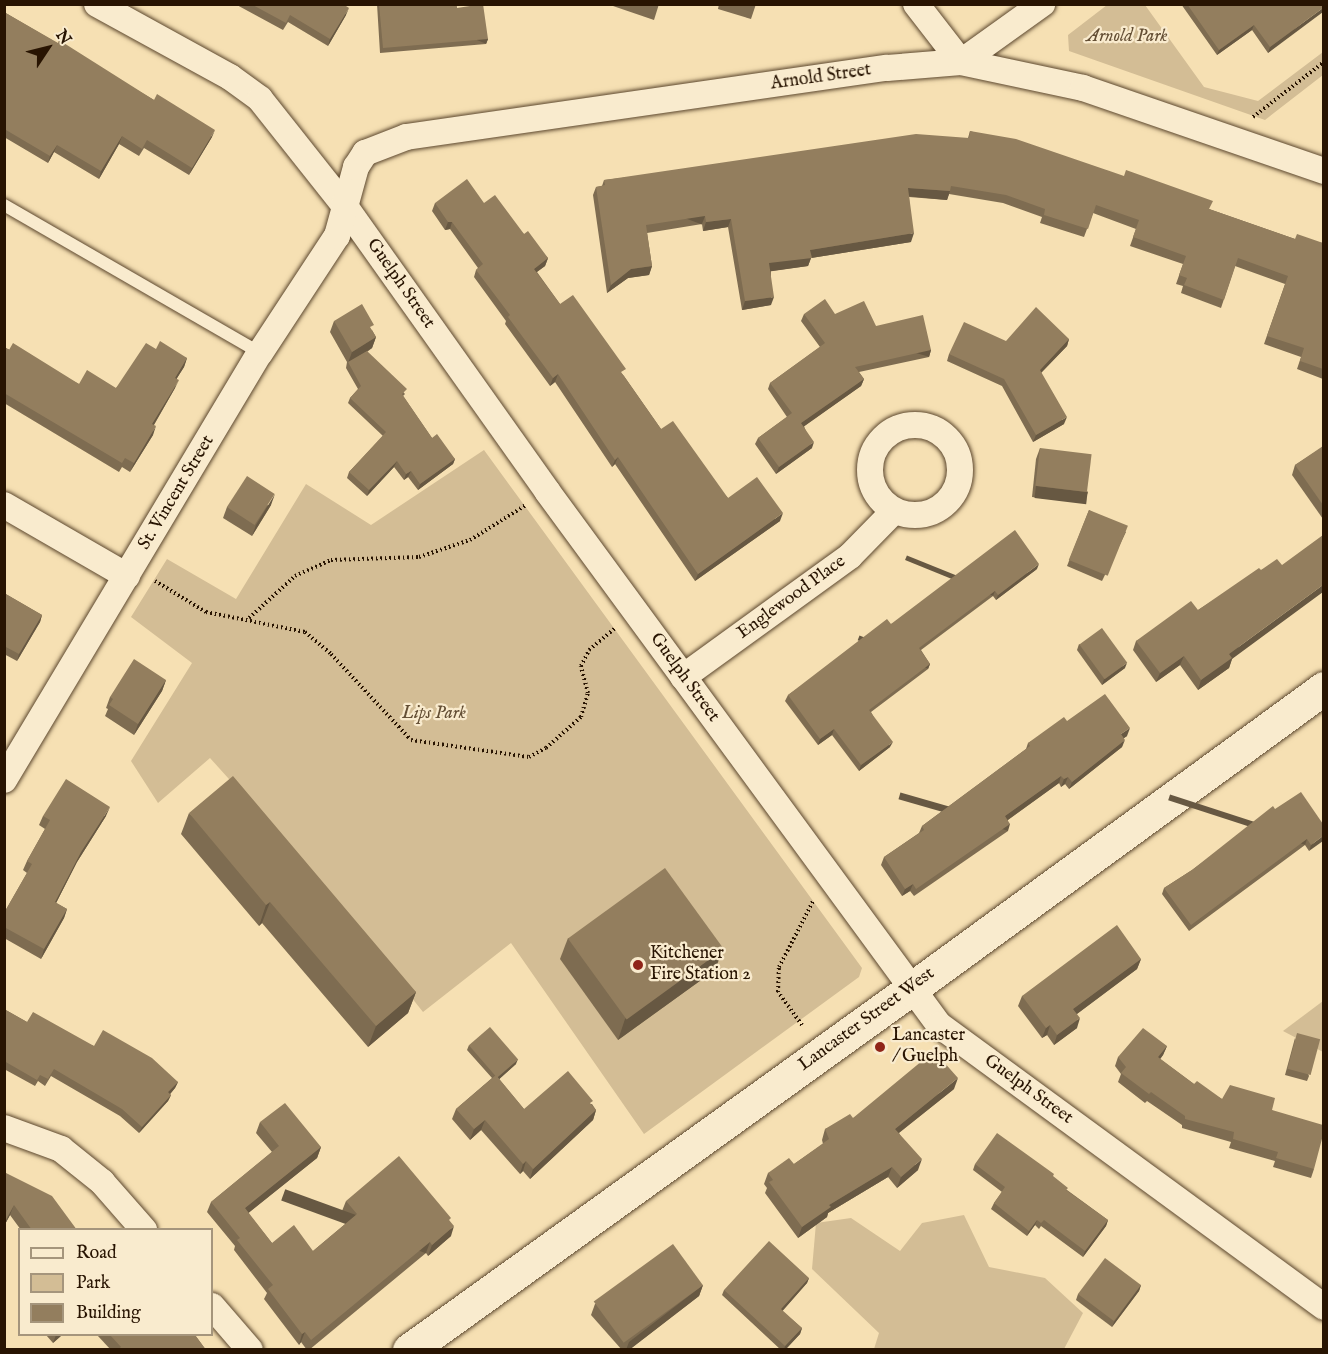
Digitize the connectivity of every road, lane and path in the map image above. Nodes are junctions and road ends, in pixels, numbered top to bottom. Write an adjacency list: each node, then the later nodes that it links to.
1 (97, 4): 9 (street, Guelph Street)
2 (916, 4): 4 (street)
3 (1042, 4): 4 (street)
4 (961, 62): 7 (street, Arnold Street); 9 (street, Arnold Street)
5 (1323, 62): 6 (path)
6 (1249, 120)
7 (1323, 171)
8 (4, 205): 10 (lane)
9 (344, 205): 10 (street, St. Vincent Street); 17 (street, Guelph Street)
10 (260, 353): 14 (street, St. Vincent Street)
11 (529, 503): 15 (path)
12 (4, 505): 14 (street)
13 (894, 511): 17 (street, Englewood Place)
14 (128, 576): 15 (path); 19 (street, St. Vincent Street)
15 (249, 618): 16 (path)
16 (617, 626)
17 (683, 676): 21 (street, Guelph Street)
18 (1323, 688): 21 (main road, Lancaster Street West)
19 (4, 780)
20 (814, 898): 22 (path)
21 (911, 989): 26 (street, Guelph Street); 28 (main road, Lancaster Street West)
22 (802, 1025)
23 (4, 1128): 24 (street)
24 (142, 1228)
25 (213, 1307): 27 (street)
26 (1323, 1307)
27 (250, 1350)
28 (409, 1350)

